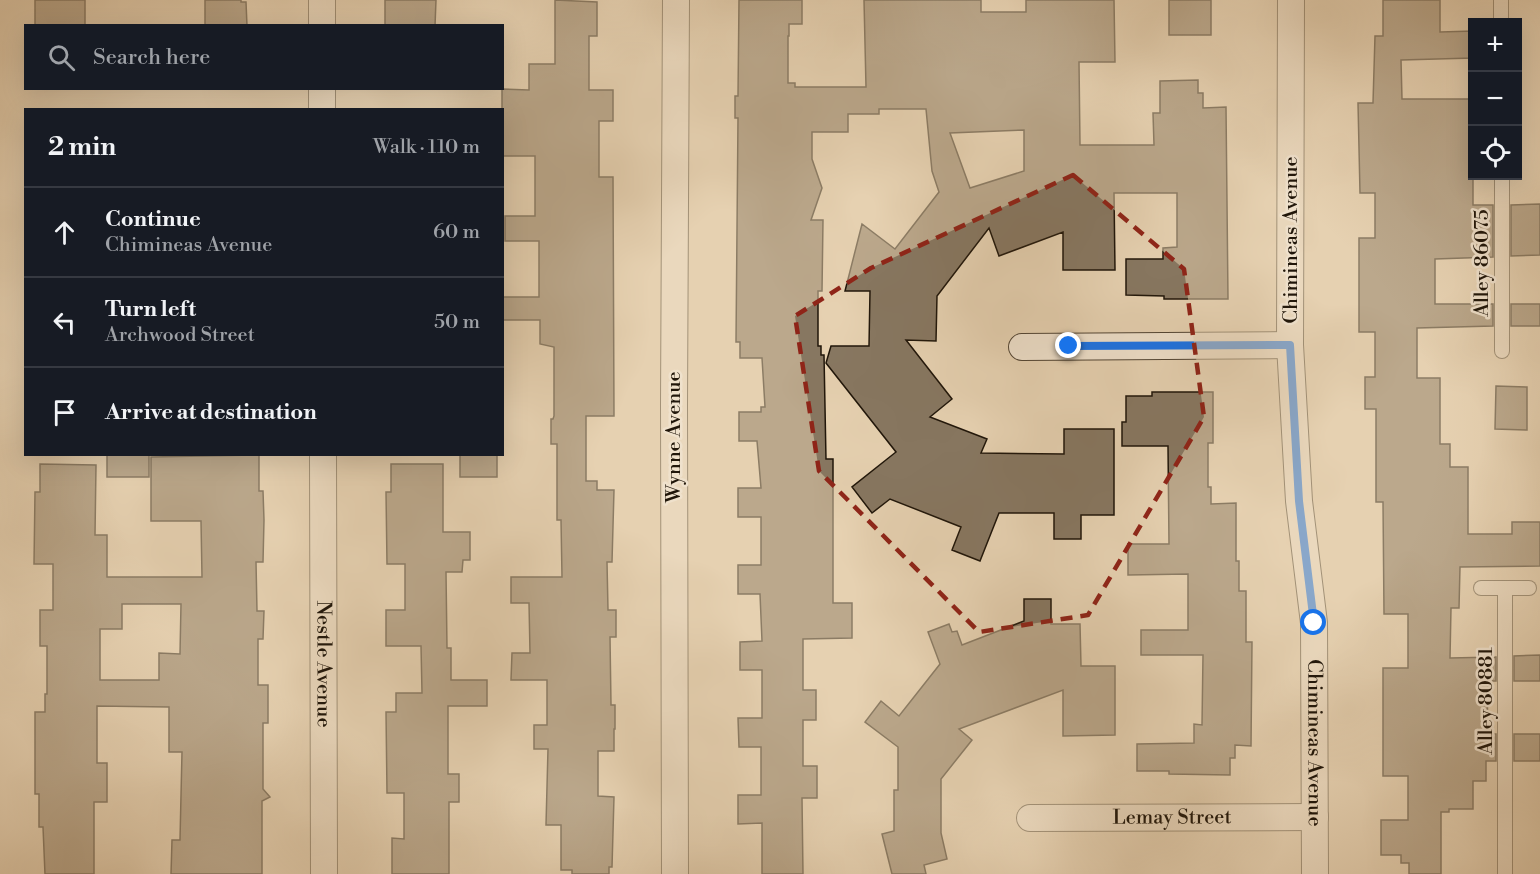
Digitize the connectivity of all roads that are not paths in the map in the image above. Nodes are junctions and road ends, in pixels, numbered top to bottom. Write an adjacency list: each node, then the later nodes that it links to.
1 (322, 0): 6 (street)
2 (676, 0): 20 (street, Wynne Avenue)
3 (1291, 0): 10 (street, Chimineas Avenue)
4 (1501, 0): 5 (lane)
5 (1501, 18)
6 (322, 24)
7 (322, 90): 8 (street)
8 (322, 108)
9 (1502, 180): 12 (lane, Alley 86075)
10 (1290, 345): 11 (street); 18 (street, Chimineas Avenue)
11 (1022, 348)
12 (1502, 351)
13 (323, 456): 19 (street, Nestle Avenue)
14 (1481, 588): 15 (lane)
15 (1505, 588): 16 (lane); 22 (lane, Alley 80881)
16 (1529, 588)
17 (1030, 818): 18 (street, Lemay Street)
18 (1315, 818): 21 (street, Chimineas Avenue)
19 (324, 874)
20 (675, 874)
21 (1315, 874)
22 (1505, 874)

